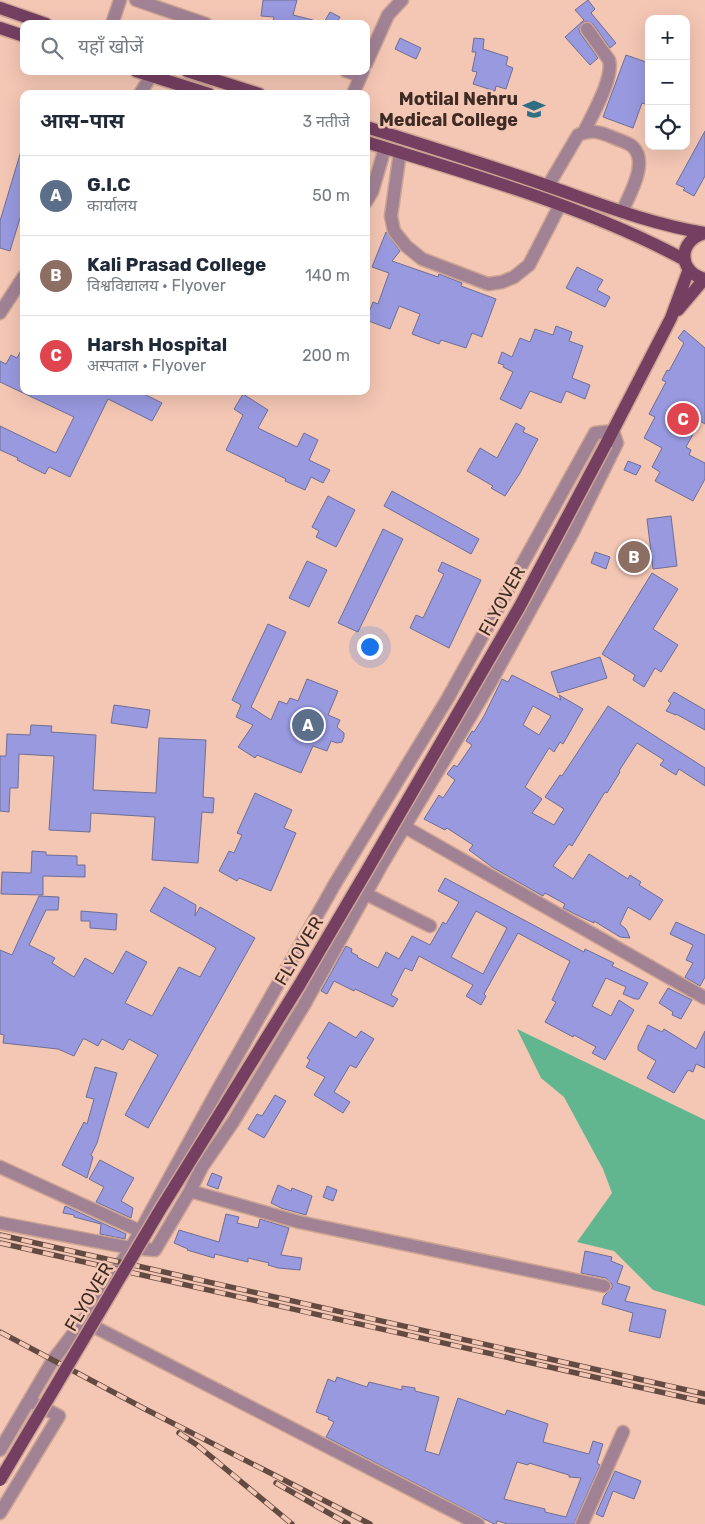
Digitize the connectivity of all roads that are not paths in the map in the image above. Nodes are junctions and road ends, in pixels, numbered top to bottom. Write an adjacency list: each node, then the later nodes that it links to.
1 (120, 0): 6 (street)
2 (136, 0): 7 (street)
3 (402, 0): 11 (street)
4 (0, 8): 5 (main road)
5 (34, 20)
6 (113, 20)
7 (194, 20)
8 (0, 28): 10 (main road)
9 (586, 29): 21 (street)
10 (20, 35)
11 (370, 55)
12 (152, 75): 16 (street)
13 (156, 75): 17 (main road)
14 (200, 75): 18 (main road)
15 (362, 75): 19 (street)
16 (143, 90)
17 (198, 90)
18 (246, 90)
19 (355, 90)
20 (370, 128): 25 (main road)
21 (584, 132): 25 (street); 28 (street)
22 (370, 143): 23 (main road)
23 (385, 148): 24 (main road); 26 (street)
24 (400, 152): 27 (main road); 27 (street)
25 (548, 186): 28 (main road)
26 (370, 195)
27 (560, 205): 30 (main road)
28 (622, 212): 29 (main road)
29 (705, 232): 30 (main road)
30 (687, 265): 31 (main road); 34 (main road)
31 (705, 279): 34 (main road)
32 (20, 282): 33 (street)
33 (0, 314)
34 (671, 318): 35 (main road, FLYOVER)
35 (613, 431): 36 (street); 43 (street); 50 (main road, FLYOVER, bridge)
36 (404, 827): 37 (street); 39 (street)
37 (366, 894): 38 (street); 41 (street)
38 (430, 926)
39 (705, 998)
40 (0, 1168): 43 (street)
41 (190, 1191): 44 (street); 45 (street)
42 (0, 1223): 44 (street)
43 (140, 1231): 44 (street)
44 (131, 1248): 46 (street)
45 (604, 1286)
46 (83, 1321): 47 (street); 52 (street)
47 (30, 1400): 49 (street); 51 (street)
48 (623, 1432): 53 (street)
49 (0, 1450)
50 (0, 1480)
51 (0, 1514)
52 (478, 1524)
53 (582, 1524)

